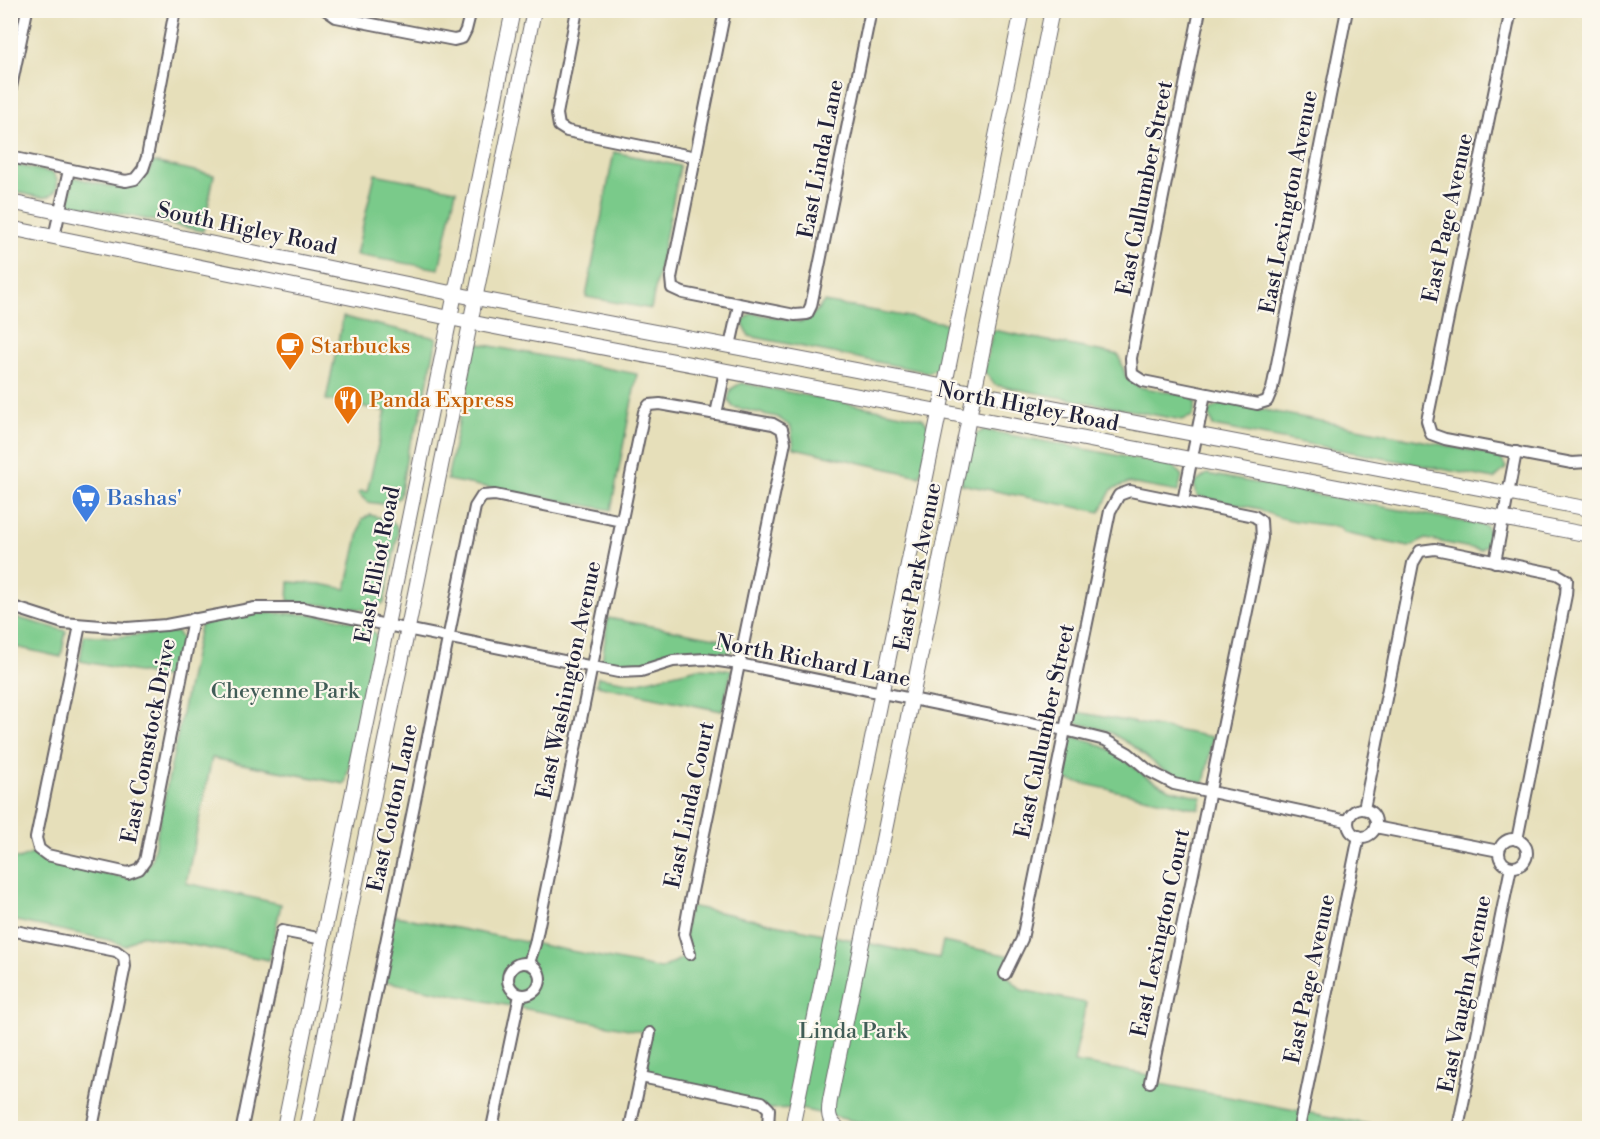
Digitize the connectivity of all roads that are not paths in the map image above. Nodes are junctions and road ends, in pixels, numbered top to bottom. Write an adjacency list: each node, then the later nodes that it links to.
1 (27, 10): 15 (street)
2 (175, 10): 18 (street)
3 (471, 10): 14 (street)
4 (513, 10): 23 (main road, East Elliot Road)
5 (534, 10): 24 (main road, East Elliot Road)
6 (577, 10): 17 (street)
7 (725, 10): 17 (street)
8 (871, 10): 25 (street, East Linda Lane)
9 (1022, 10): 29 (main road, East Park Avenue)
10 (1053, 10): 30 (main road, East Park Avenue)
11 (1200, 10): 31 (street, East Cullumber Street)
12 (1347, 10): 31 (street, East Lexington Avenue)
13 (1511, 10): 36 (street, East Page Avenue)
14 (326, 11)
15 (10, 92)
16 (10, 157): 18 (street)
17 (696, 157): 25 (street)
18 (69, 171): 20 (street)
19 (10, 202): 20 (main road, South Higley Road)
20 (60, 212): 22 (street); 23 (main road, South Higley Road)
21 (10, 228): 22 (main road, South Higley Road)
22 (54, 237): 26 (main road, South Higley Road)
23 (455, 294): 24 (main road, South Higley Road); 26 (main road, East Elliot Road)
24 (475, 298): 26 (main road, East Elliot Road); 27 (main road, North Higley Road)
25 (739, 305): 27 (street)
26 (460, 320): 28 (main road, North Higley Road); 48 (main road, East Elliot Road); 50 (main road, East Elliot Road)
27 (730, 346): 29 (main road, North Higley Road)
28 (725, 371): 32 (main road, North Higley Road); 33 (street)
29 (944, 387): 30 (main road, North Higley Road); 32 (main road, East Park Avenue)
30 (975, 393): 34 (main road, East Park Avenue); 35 (main road, North Higley Road)
31 (1205, 394): 35 (street)
32 (939, 411): 34 (main road, North Higley Road); 54 (main road, East Park Avenue)
33 (716, 414): 43 (street, East Washington Avenue); 52 (street)
34 (969, 417): 37 (main road, North Higley Road); 55 (main road, East Park Avenue)
35 (1197, 435): 37 (street); 39 (main road, North Higley Road)
36 (1516, 453): 38 (street); 39 (street)
37 (1192, 459): 40 (street); 42 (main road, North Higley Road)
38 (1589, 460)
39 (1509, 494): 41 (main road, North Higley Road); 42 (street)
40 (1184, 501): 56 (street, East Cullumber Street); 57 (street)
41 (1590, 509)
42 (1503, 519): 44 (main road, North Higley Road); 45 (street)
43 (622, 521): 51 (street, East Cotton Lane); 53 (street, East Washington Avenue)
44 (1590, 535)
45 (1495, 562): 58 (street); 62 (street)
46 (10, 606): 49 (street, North Richard Lane)
47 (193, 619): 48 (street, North Richard Lane); 49 (street, North Richard Lane); 49 (street, East Comstock Drive)
48 (388, 624): 50 (street, North Richard Lane); 66 (main road, East Elliot Road)
49 (80, 626)
50 (408, 628): 51 (street, North Richard Lane); 77 (main road, East Elliot Road)
51 (448, 637): 53 (street, North Richard Lane); 78 (street, East Cotton Lane)
52 (739, 664): 53 (street, North Richard Lane); 54 (street, North Richard Lane); 67 (street, East Linda Court)
53 (591, 667): 68 (street, East Washington Avenue)
54 (882, 693): 55 (street, North Richard Lane); 82 (main road, East Park Avenue)
55 (912, 699): 56 (street, North Richard Lane); 83 (main road, East Park Avenue)
56 (1065, 730): 57 (street, North Richard Lane); 69 (street, East Cullumber Street)
57 (1210, 792): 59 (street, North Richard Lane); 73 (street, East Lexington Court)
58 (1364, 808): 59 (street); 60 (street)
59 (1347, 821): 61 (street)
60 (1375, 827): 61 (street); 63 (street)
61 (1359, 836): 84 (street, East Page Avenue)
62 (1517, 840): 63 (street); 64 (street)
63 (1499, 851): 64 (street)
64 (1511, 867): 85 (street, East Vaughn Avenue)
65 (10, 930): 74 (street)
66 (323, 939): 75 (street); 76 (main road, East Elliot Road)
67 (690, 954)
68 (529, 963): 70 (street); 70 (street)
69 (1005, 974)
70 (520, 995): 79 (street)
71 (650, 1033): 72 (street)
72 (641, 1077): 80 (street); 81 (street)
73 (1150, 1082)
74 (92, 1128)
75 (242, 1128)
76 (284, 1128)
77 (306, 1128)
78 (348, 1128)
79 (492, 1128)
80 (630, 1128)
81 (768, 1128)
82 (792, 1128)
83 (838, 1128)
84 (1299, 1128)
85 (1458, 1128)

